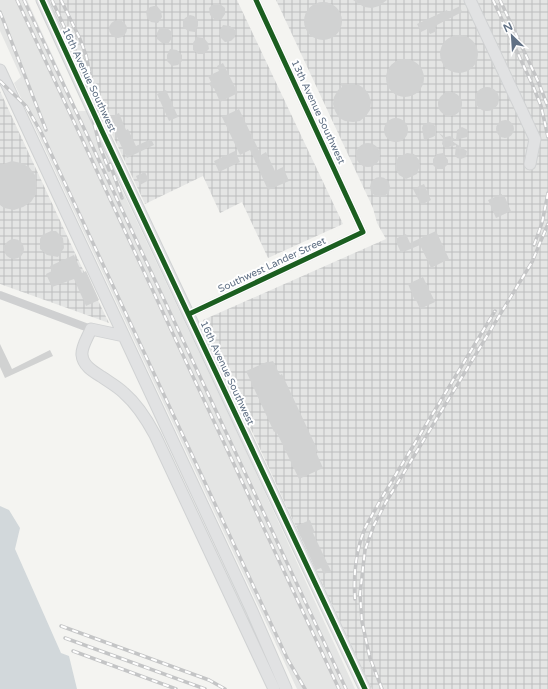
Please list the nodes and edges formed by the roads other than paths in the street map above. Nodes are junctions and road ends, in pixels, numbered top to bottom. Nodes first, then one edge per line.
1 (42, 0) edge
2 (256, 0) edge
3 (470, 0) edge
4 (0, 70) edge
5 (530, 164) dead end
6 (363, 232) joint
7 (0, 295) edge
8 (189, 314) junction
9 (91, 329) junction
10 (124, 336) junction
11 (274, 689) edge
12 (286, 689) edge
13 (365, 689) edge

1 - 8 street, 16th Avenue Southwest
2 - 6 street, 13th Avenue Southwest
3 - 5 street
4 - 10 street
6 - 8 street, Southwest Lander Street
7 - 9 street
8 - 13 street, 16th Avenue Southwest
9 - 10 street
9 - 11 street
10 - 12 street

